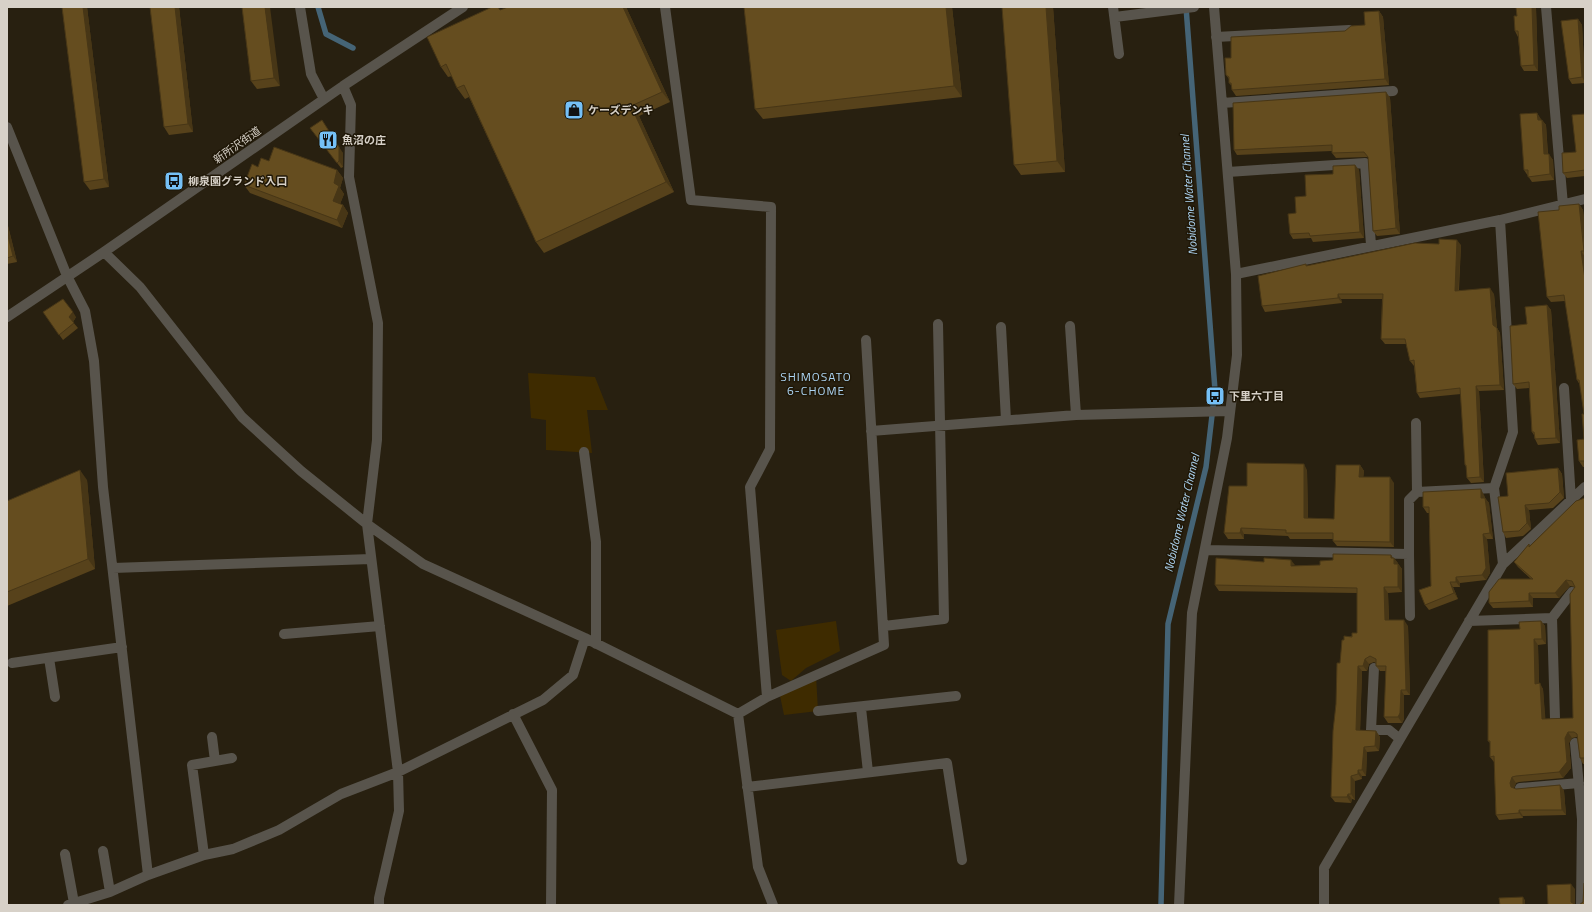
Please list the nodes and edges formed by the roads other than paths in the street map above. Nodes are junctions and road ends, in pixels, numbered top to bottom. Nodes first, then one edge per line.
1 (300, 7) edge
2 (463, 7) edge
3 (664, 7) edge
4 (1194, 7) edge
5 (1214, 7) edge
6 (1546, 7) edge
7 (1114, 12) edge
8 (1349, 30) edge
9 (1216, 37) junction
10 (1118, 54) dead end
11 (343, 86) junction
12 (1393, 91) dead end
13 (324, 99) junction
14 (1222, 103) junction
15 (7, 127) edge
16 (1228, 172) junction
17 (1585, 199) edge
18 (1563, 205) junction
19 (1500, 220) junction
20 (1371, 245) junction
21 (104, 252) junction
22 (1236, 274) junction
23 (67, 276) junction
24 (7, 317) edge
25 (938, 324) dead end
26 (1070, 326) dead end
27 (1001, 327) dead end
28 (866, 340) dead end
29 (1564, 388) dead end
30 (1225, 411) junction
31 (1076, 415) junction
32 (1006, 420) junction
33 (1416, 423) dead end
34 (939, 426) junction
35 (871, 431) junction
36 (584, 452) dead end
37 (1585, 487) edge
38 (1494, 488) junction
39 (1417, 492) junction
40 (1571, 500) junction
41 (367, 524) junction
42 (1205, 550) junction
43 (1409, 554) junction
44 (371, 559) junction
45 (1503, 564) junction
46 (113, 568) junction
47 (1572, 592) edge
48 (1410, 616) dead end
49 (1552, 618) junction
50 (1469, 621) junction
51 (380, 626) junction
52 (884, 626) junction
53 (284, 634) dead end
54 (585, 638) junction
55 (596, 644) junction
56 (122, 647) junction
57 (49, 658) junction
58 (12, 663) dead end
59 (1374, 668) edge
60 (956, 696) dead end
61 (55, 697) dead end
62 (767, 697) junction
63 (861, 708) junction
64 (818, 711) dead end
65 (513, 714) junction
66 (738, 714) junction
67 (1555, 719) edge
68 (212, 737) dead end
69 (1400, 739) junction
70 (1575, 743) edge
71 (232, 758) dead end
72 (215, 761) junction
73 (398, 772) junction
74 (868, 772) junction
75 (1579, 783) junction
76 (747, 787) junction
77 (1520, 788) edge
78 (103, 851) dead end
79 (65, 854) dead end
80 (204, 855) junction
81 (962, 860) dead end
82 (148, 875) junction
83 (110, 892) junction
84 (71, 904) edge
85 (379, 905) edge
86 (551, 905) edge
87 (773, 905) edge
88 (1179, 905) edge
89 (1324, 905) edge
90 (1581, 905) edge

1 - 13 street
2 - 11 street, 新所沢街道
3 - 62 street
4 - 7 street
5 - 9 street
6 - 18 street
7 - 10 street
8 - 9 street
9 - 14 street
11 - 13 street, 新所沢街道
11 - 41 street
12 - 14 street
13 - 21 street, 新所沢街道
14 - 16 street
15 - 23 street
16 - 20 street
16 - 22 street
17 - 18 street
18 - 19 street
19 - 20 street
19 - 38 street
20 - 22 street
21 - 23 street, 新所沢街道
21 - 41 street
22 - 30 street
23 - 24 street, 新所沢街道
23 - 46 street
25 - 34 street
26 - 31 street
27 - 32 street
28 - 35 street
29 - 40 street
30 - 31 street
30 - 42 street
31 - 32 street
32 - 34 street
33 - 39 street
34 - 35 street
34 - 52 street
35 - 52 street
36 - 55 street
37 - 40 street
38 - 39 street
38 - 45 street
39 - 43 street
40 - 45 street
41 - 44 street
41 - 54 street
42 - 43 street
42 - 88 street
43 - 48 street
44 - 46 street
44 - 51 street
45 - 50 street
46 - 56 street
47 - 49 street
49 - 50 street
49 - 67 street
50 - 69 street
51 - 53 street
51 - 73 street
52 - 62 street
54 - 55 street
54 - 65 street
55 - 66 street
56 - 57 street
56 - 82 street
57 - 58 street
57 - 61 street
59 - 69 street
60 - 63 street
62 - 66 street
63 - 64 street
63 - 74 street
65 - 73 street
65 - 86 street
66 - 76 street
68 - 72 street
69 - 89 street
70 - 75 street
71 - 72 street
72 - 80 street
73 - 80 street
73 - 85 street
74 - 76 street
74 - 81 street
75 - 77 street
75 - 90 street
76 - 87 street
78 - 83 street
79 - 84 street
80 - 82 street
82 - 83 street
83 - 84 street

